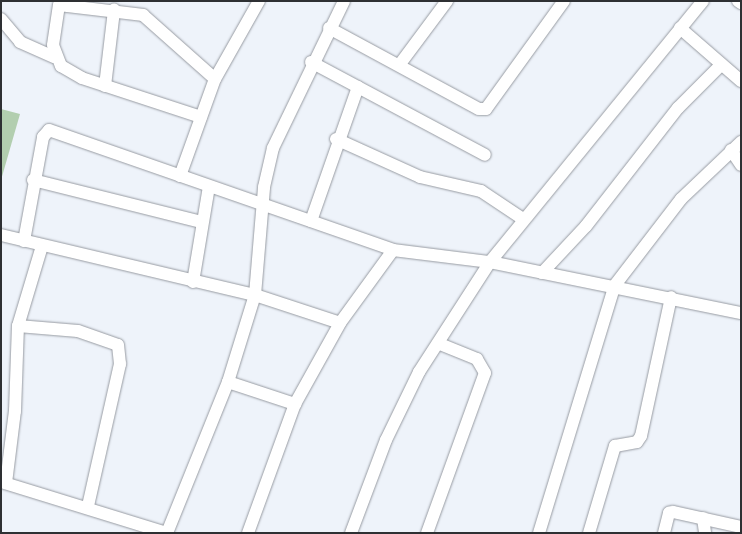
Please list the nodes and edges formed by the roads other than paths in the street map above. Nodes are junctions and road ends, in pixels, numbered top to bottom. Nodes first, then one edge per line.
1 (259, 1) edge
2 (344, 1) edge
3 (447, 1) edge
4 (564, 1) edge
5 (703, 1) edge
6 (114, 10) junction
7 (1, 19) edge
8 (329, 28) junction
9 (680, 28) junction
10 (54, 57) junction
11 (311, 62) junction
12 (400, 64) junction
13 (721, 65) junction
14 (215, 79) junction
15 (741, 81) edge
16 (105, 86) junction
17 (358, 87) junction
18 (201, 117) junction
19 (336, 139) junction
20 (736, 146) edge
21 (485, 155) dead end
22 (741, 165) edge
23 (180, 176) junction
24 (34, 180) junction
25 (209, 186) junction
26 (262, 205) junction
27 (523, 219) junction
28 (311, 221) junction
29 (201, 222) junction
30 (1, 235) edge
31 (24, 241) junction
32 (42, 246) junction
33 (393, 250) junction
34 (490, 262) junction
35 (542, 273) junction
36 (193, 282) junction
37 (615, 285) junction
38 (255, 295) junction
39 (671, 297) junction
40 (741, 313) edge
41 (340, 323) junction
42 (18, 326) junction
43 (440, 344) junction
44 (228, 382) junction
45 (295, 404) junction
46 (4, 482) edge
47 (88, 506) junction
48 (703, 518) junction
49 (741, 527) edge
50 (167, 533) edge
51 (248, 533) edge
52 (351, 533) edge
53 (427, 533) edge
54 (539, 533) edge
55 (589, 533) edge
56 (664, 533) edge
57 (705, 533) edge

1 - 14 street
2 - 8 street
3 - 12 street
4 - 12 street
5 - 9 street
6 - 10 street
6 - 14 street
6 - 16 street
7 - 10 street
8 - 11 street
8 - 12 street
9 - 13 street
9 - 27 street
10 - 16 street
11 - 17 street
11 - 26 street
13 - 15 street
13 - 35 street
14 - 18 street
16 - 18 street
17 - 19 street
17 - 21 street
18 - 23 street
19 - 27 street
19 - 28 street
20 - 22 street
20 - 37 street
23 - 24 street
23 - 25 street
24 - 29 street
24 - 31 street
25 - 26 street
25 - 29 street
26 - 28 street
26 - 38 street
27 - 34 street
28 - 33 street
29 - 36 street
30 - 31 street
31 - 32 street
32 - 36 street
32 - 42 street
33 - 34 street
33 - 41 street
34 - 35 street
34 - 43 street
35 - 37 street
36 - 38 street
37 - 39 street
37 - 54 street
38 - 41 street
38 - 44 street
39 - 40 street
39 - 55 street
41 - 45 street
42 - 46 street
42 - 47 street
43 - 52 street
43 - 53 street
44 - 45 street
44 - 50 street
45 - 51 street
46 - 47 street
47 - 50 street
48 - 49 street
48 - 56 street
48 - 57 street

